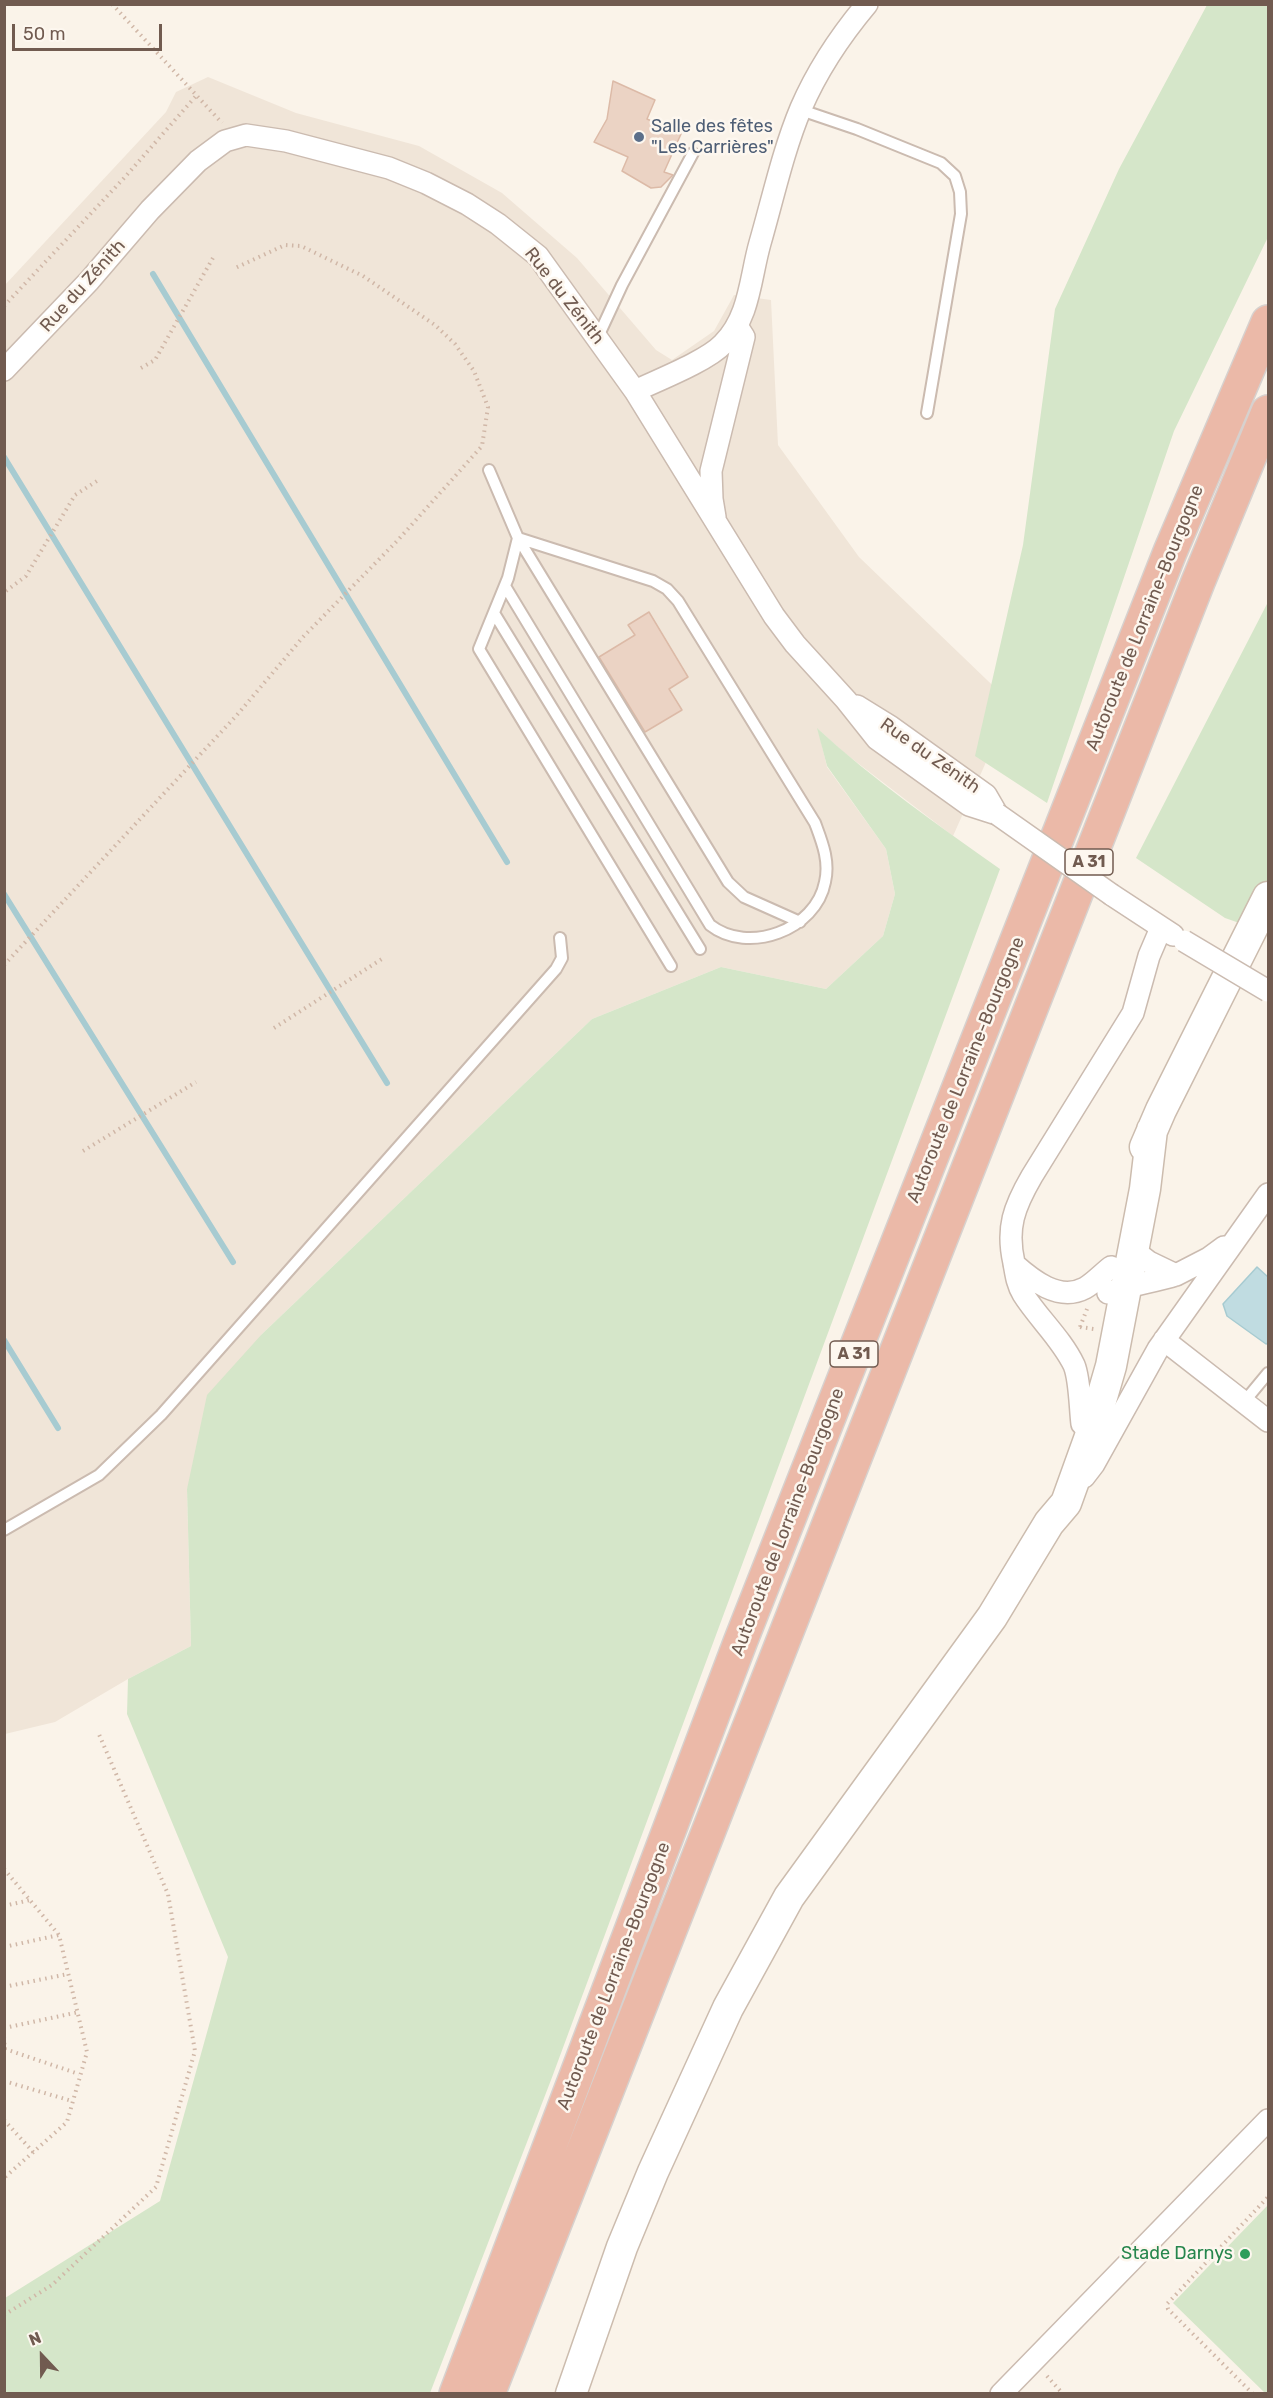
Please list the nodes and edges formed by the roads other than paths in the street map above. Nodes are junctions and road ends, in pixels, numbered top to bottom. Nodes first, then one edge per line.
1 (867, 4) edge
2 (801, 110) junction
3 (693, 153) dead end
4 (1269, 322) edge
5 (737, 326) junction
6 (597, 339) junction
7 (4, 370) edge
8 (635, 392) junction
9 (1269, 412) edge
10 (927, 413) dead end
11 (489, 470) dead end
12 (717, 525) junction
13 (518, 538) junction
14 (505, 586) junction
15 (494, 613) junction
16 (1269, 897) edge
17 (800, 922) junction
18 (1161, 928) junction
19 (560, 938) dead end
20 (700, 949) dead end
21 (671, 966) dead end
22 (1269, 991) edge
23 (1269, 1194) edge
24 (1241, 1233) junction
25 (1014, 1264) junction
26 (1176, 1275) junction
27 (1112, 1277) junction
28 (1164, 1340) junction
29 (1269, 1373) edge
30 (1244, 1402) junction
31 (1269, 1421) edge
32 (1082, 1424) junction
33 (1057, 1513) junction
34 (4, 1530) edge
35 (1269, 2120) edge
36 (1007, 2392) edge
37 (456, 2394) edge
38 (488, 2394) edge
39 (571, 2394) edge

1 - 2 street
2 - 5 street
2 - 10 lane
3 - 6 lane
4 - 37 highway, Autoroute de Lorraine-Bourgogne / A 31
5 - 8 street
5 - 12 street
6 - 7 street, Rue du Zénith
6 - 8 street, Rue du Zénith
8 - 12 street, Rue du Zénith
9 - 38 highway, Autoroute de Lorraine-Bourgogne / A 31
11 - 13 lane
12 - 18 street, Rue du Zénith, bridge
13 - 14 lane
13 - 17 lane
13 - 17 lane
14 - 15 lane
14 - 17 lane
15 - 20 lane
15 - 21 lane
16 - 27 street
18 - 22 street, Rue du Zénith, bridge
18 - 25 street
19 - 34 lane
23 - 24 street
24 - 26 street
24 - 28 street
25 - 27 street
25 - 32 street
26 - 27 street
26 - 27 street
27 - 32 street
27 - 33 street
28 - 30 street
28 - 33 street
29 - 30 lane
30 - 31 street
32 - 33 street
33 - 39 street
35 - 36 street

